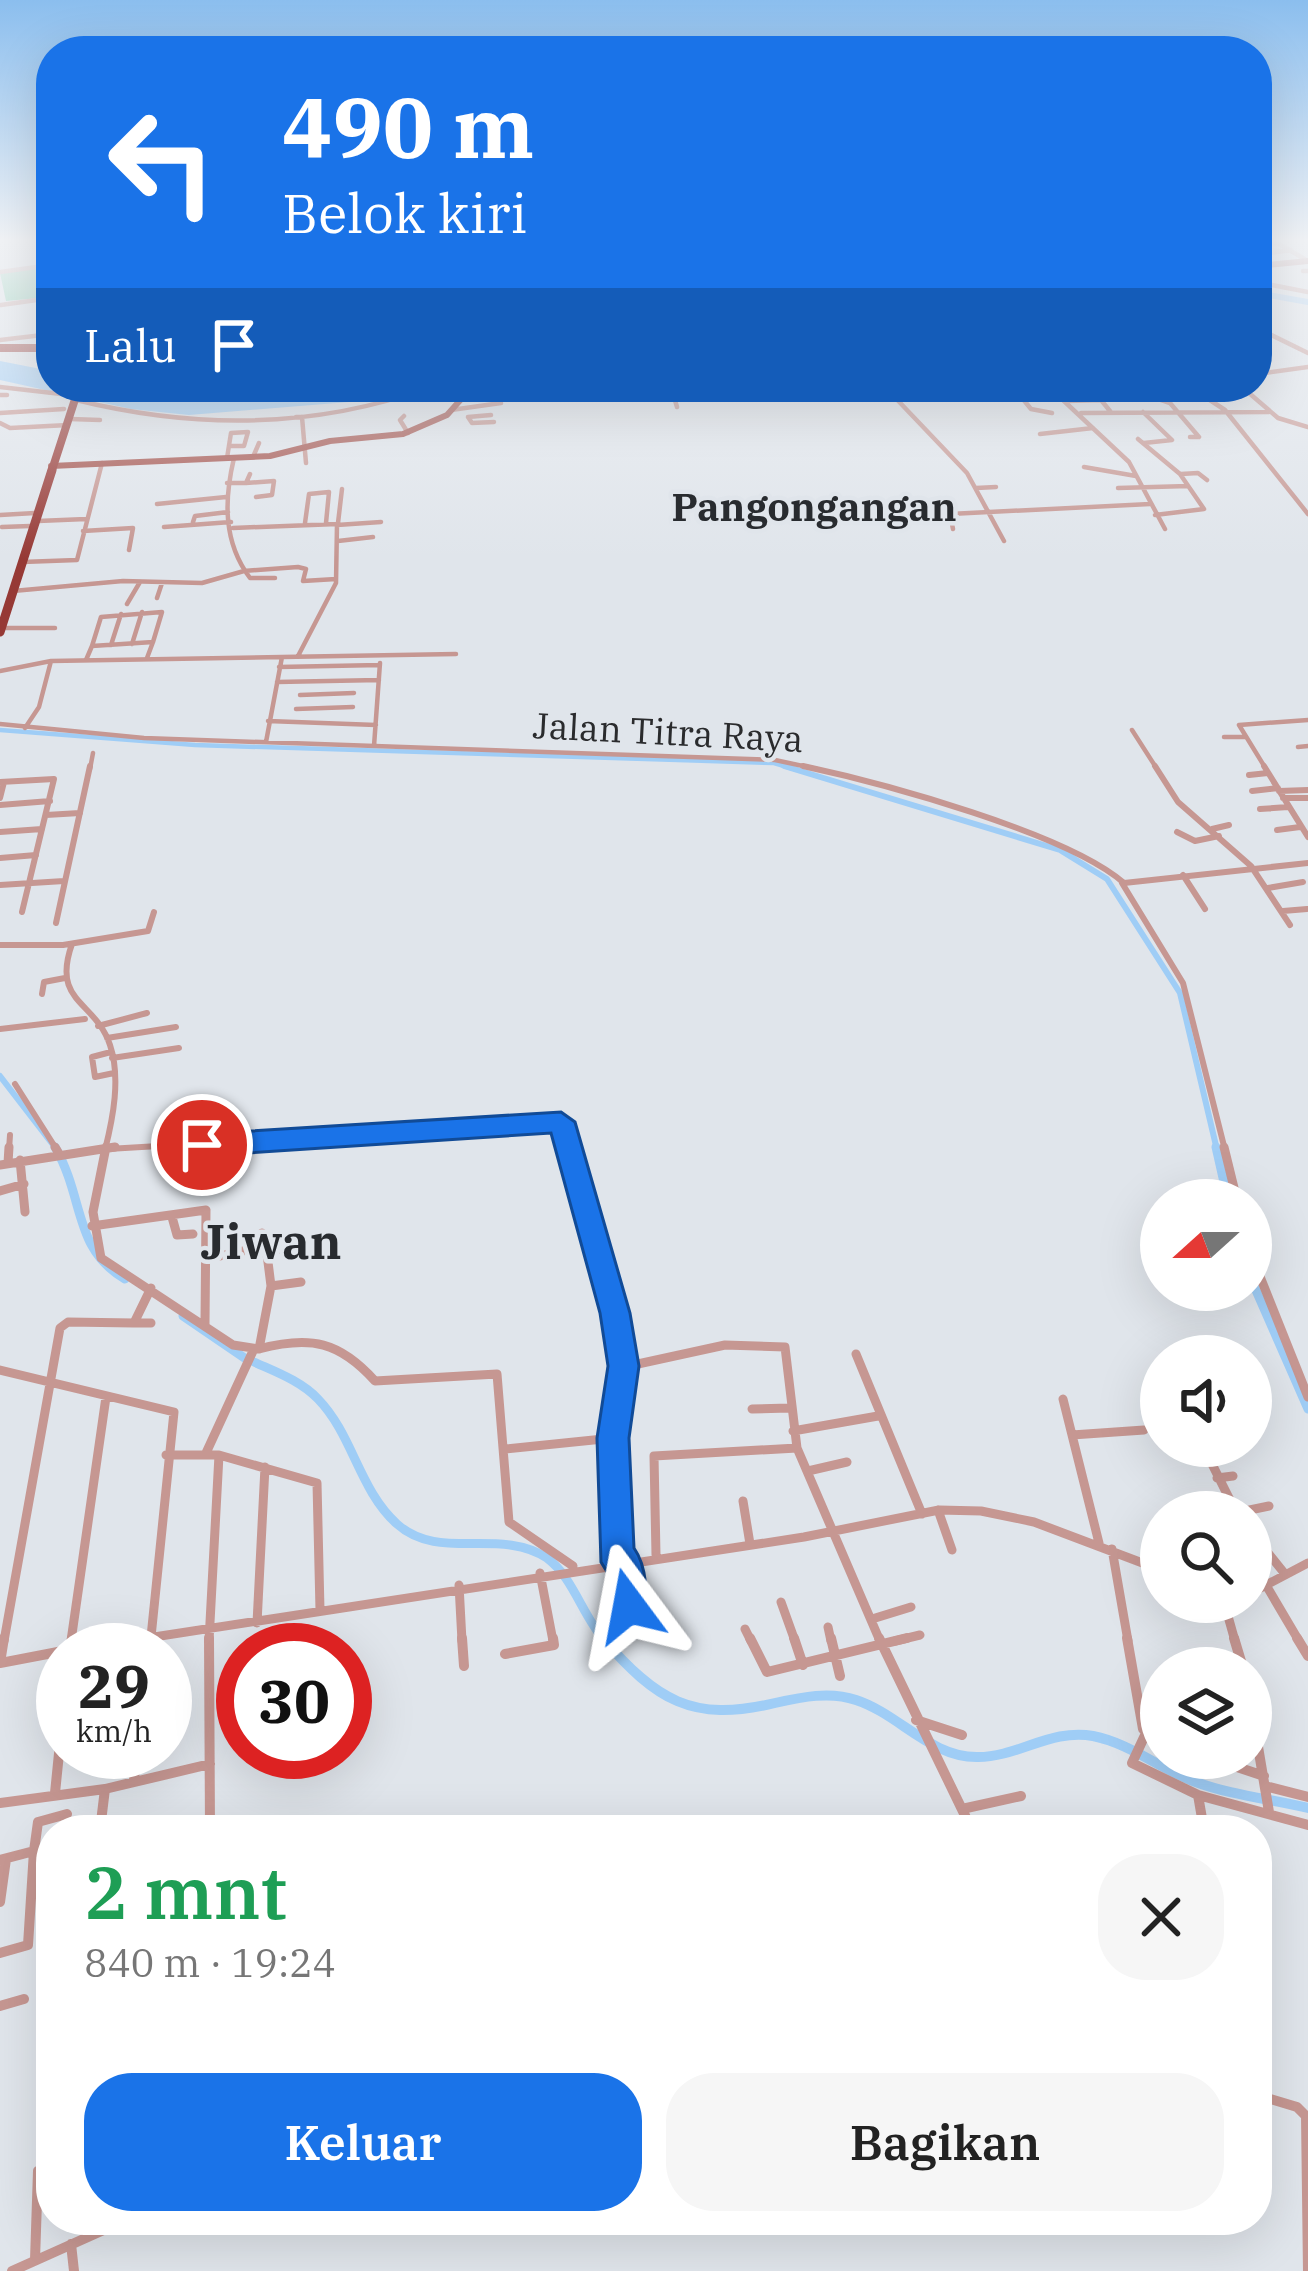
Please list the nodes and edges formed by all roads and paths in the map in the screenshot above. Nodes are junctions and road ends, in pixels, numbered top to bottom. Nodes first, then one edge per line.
1 (1308, 367) edge
2 (1272, 369) edge
3 (36, 392) edge
4 (2, 393) edge
5 (32, 398) dead end
6 (47, 402) edge
7 (73, 402) edge
8 (90, 402) edge
9 (384, 402) edge
10 (458, 402) edge
11 (676, 402) edge
12 (899, 402) edge
13 (1025, 402) edge
14 (1068, 402) edge
15 (1103, 402) edge
16 (1170, 402) edge
17 (1188, 402) edge
18 (1213, 402) edge
19 (1258, 402) edge
20 (501, 403) dead end
21 (677, 407) dead end
22 (1178, 409) junction
23 (1192, 409) junction
24 (44, 410) junction
25 (1142, 410) junction
26 (1225, 410) junction
27 (22, 411) junction
28 (449, 412) junction
29 (1080, 412) junction
30 (1111, 412) junction
31 (1269, 412) junction
32 (1052, 413) dead end
33 (1062, 413) dead end
34 (404, 416) dead end
35 (468, 416) junction
36 (1, 417) edge
37 (101, 417) dead end
38 (248, 418) junction
39 (68, 419) junction
40 (1308, 427) edge
41 (1095, 428) junction
42 (408, 433) junction
43 (1040, 434) dead end
44 (1190, 437) dead end
45 (363, 438) junction
46 (1138, 441) junction
47 (259, 443) dead end
48 (1110, 443) junction
49 (231, 446) dead end
50 (305, 448) junction
51 (364, 448) dead end
52 (178, 450) dead end
53 (1150, 452) junction
54 (1122, 454) junction
55 (253, 457) junction
56 (231, 458) junction
57 (175, 460) junction
58 (102, 463) junction
59 (306, 464) dead end
60 (57, 467) junction
61 (1084, 467) dead end
62 (250, 474) dead end
63 (1180, 474) junction
64 (1138, 476) junction
65 (1207, 480) dead end
66 (227, 483) junction
67 (246, 483) junction
68 (1190, 485) junction
69 (996, 487) dead end
70 (1143, 487) junction
71 (976, 488) junction
72 (1118, 488) dead end
73 (342, 489) dead end
74 (256, 496) dead end
75 (226, 497) junction
76 (157, 504) dead end
77 (1150, 504) junction
78 (228, 512) junction
79 (988, 513) junction
80 (1308, 514) edge
81 (0, 515) edge
82 (1154, 515) junction
83 (255, 517) dead end
84 (86, 519) junction
85 (34, 520) junction
86 (193, 522) dead end
87 (381, 522) dead end
88 (304, 523) junction
89 (326, 523) junction
90 (284, 524) junction
91 (337, 524) junction
92 (232, 525) junction
93 (2, 527) edge
94 (164, 527) dead end
95 (252, 529) junction
96 (953, 529) dead end
97 (1165, 529) dead end
98 (83, 531) junction
99 (282, 535) dead end
100 (303, 536) dead end
101 (373, 537) dead end
102 (338, 541) junction
103 (1004, 541) dead end
104 (129, 550) dead end
105 (22, 562) junction
106 (244, 571) junction
107 (275, 578) dead end
108 (336, 579) junction
109 (140, 582) junction
110 (162, 583) junction
111 (13, 591) junction
112 (157, 598) dead end
113 (127, 604) dead end
114 (142, 612) junction
115 (121, 614) junction
116 (0, 616) edge
117 (55, 628) dead end
118 (1, 630) edge
119 (153, 643) junction
120 (132, 644) junction
121 (111, 645) junction
122 (92, 646) junction
123 (456, 654) dead end
124 (380, 655) junction
125 (298, 656) junction
126 (148, 657) junction
127 (282, 657) junction
128 (87, 658) junction
129 (51, 661) junction
130 (380, 665) junction
131 (279, 667) junction
132 (0, 671) edge
133 (355, 680) junction
134 (379, 680) junction
135 (302, 681) junction
136 (277, 682) junction
137 (354, 693) junction
138 (299, 695) junction
139 (353, 707) junction
140 (296, 709) junction
141 (1308, 720) edge
142 (268, 721) junction
143 (293, 722) junction
144 (0, 724) edge
145 (351, 724) junction
146 (376, 725) junction
147 (25, 728) junction
148 (1132, 730) dead end
149 (1224, 737) dead end
150 (1246, 737) junction
151 (266, 742) junction
152 (374, 746) junction
153 (1308, 746) edge
154 (1298, 747) dead end
155 (93, 753) dead end
156 (1268, 773) junction
157 (1249, 775) dead end
158 (2, 782) edge
159 (1252, 791) dead end
160 (1308, 794) edge
161 (1282, 796) junction
162 (0, 801) edge
163 (50, 801) junction
164 (1260, 808) dead end
165 (80, 813) junction
166 (46, 815) junction
167 (1229, 825) dead end
168 (1300, 826) junction
169 (42, 829) junction
170 (1210, 830) junction
171 (1276, 830) dead end
172 (0, 832) edge
173 (1177, 832) dead end
174 (1219, 836) junction
175 (1308, 837) edge
176 (36, 856) junction
177 (0, 858) edge
178 (1308, 863) edge
179 (1251, 866) junction
180 (1183, 875) junction
181 (65, 881) junction
182 (1121, 882) junction
183 (1303, 882) dead end
184 (27, 883) junction
185 (0, 885) edge
186 (1268, 888) junction
187 (1205, 909) dead end
188 (1307, 909) edge
189 (1283, 911) junction
190 (22, 912) dead end
191 (154, 912) dead end
192 (56, 922) dead end
193 (1290, 925) dead end
194 (72, 944) junction
195 (0, 945) edge
196 (65, 978) junction
197 (42, 994) dead end
198 (147, 1013) dead end
199 (86, 1018) junction
200 (97, 1026) junction
201 (176, 1027) dead end
202 (0, 1029) edge
203 (107, 1037) junction
204 (179, 1048) dead end
205 (112, 1055) junction
206 (114, 1073) junction
207 (15, 1084) dead end
208 (10, 1135) dead end
209 (106, 1148) junction
210 (52, 1153) junction
211 (20, 1160) junction
212 (4, 1164) edge
213 (1232, 1179) edge
214 (24, 1184) junction
215 (0, 1191) edge
216 (26, 1212) dead end
217 (172, 1217) junction
218 (92, 1226) junction
219 (262, 1233) dead end
220 (193, 1234) dead end
221 (308, 1246) dead end
222 (266, 1249) junction
223 (210, 1258) junction
224 (301, 1282) dead end
225 (271, 1286) junction
226 (149, 1292) junction
227 (1272, 1307) edge
228 (134, 1323) junction
229 (151, 1323) dead end
230 (205, 1325) junction
231 (256, 1350) junction
232 (856, 1354) dead end
233 (624, 1366) junction
234 (0, 1370) edge
235 (47, 1385) junction
236 (106, 1397) junction
237 (1308, 1397) edge
238 (1063, 1399) dead end
239 (789, 1408) junction
240 (752, 1409) dead end
241 (878, 1416) junction
242 (793, 1430) junction
243 (1140, 1430) edge
244 (1072, 1435) junction
245 (613, 1438) junction
246 (797, 1448) junction
247 (506, 1449) junction
248 (206, 1453) junction
249 (166, 1455) junction
250 (219, 1455) junction
251 (847, 1462) dead end
252 (1212, 1467) edge
253 (265, 1468) junction
254 (808, 1471) junction
255 (1233, 1476) dead end
256 (1216, 1478) junction
257 (1224, 1491) edge
258 (742, 1501) dead end
259 (938, 1510) junction
260 (922, 1514) junction
261 (835, 1533) junction
262 (751, 1544) junction
263 (1106, 1546) junction
264 (952, 1550) dead end
265 (656, 1555) junction
266 (1272, 1558) edge
267 (621, 1561) junction
268 (1140, 1561) edge
269 (1308, 1563) edge
270 (568, 1568) junction
271 (543, 1572) junction
272 (1285, 1574) junction
273 (1272, 1582) edge
274 (459, 1585) junction
275 (1272, 1595) edge
276 (781, 1602) dead end
277 (629, 1606) dead end
278 (911, 1607) dead end
279 (320, 1610) junction
280 (872, 1619) junction
281 (74, 1623) edge
282 (149, 1623) edge
283 (257, 1623) joint
284 (828, 1627) dead end
285 (216, 1628) edge
286 (209, 1629) junction
287 (746, 1630) dead end
288 (192, 1632) edge
289 (920, 1635) dead end
290 (882, 1641) junction
291 (505, 1654) dead end
292 (1308, 1655) edge
293 (36, 1656) edge
294 (836, 1656) junction
295 (802, 1665) junction
296 (464, 1666) dead end
297 (840, 1676) dead end
298 (1140, 1705) edge
299 (915, 1719) junction
300 (962, 1735) dead end
301 (1140, 1742) edge
302 (210, 1764) junction
303 (1140, 1768) edge
304 (56, 1779) edge
305 (1164, 1779) edge
306 (1243, 1779) edge
307 (1263, 1779) edge
308 (134, 1780) joint
309 (105, 1789) junction
310 (55, 1793) junction
311 (1266, 1794) junction
312 (1198, 1795) junction
313 (1021, 1796) dead end
314 (1308, 1797) edge
315 (0, 1803) edge
316 (962, 1809) junction
317 (67, 1814) dead end
318 (63, 1815) edge
319 (102, 1815) edge
320 (210, 1815) edge
321 (965, 1815) edge
322 (1201, 1815) edge
323 (1308, 1825) edge
324 (36, 1836) edge
325 (34, 1851) junction
326 (3, 1859) edge
327 (0, 1902) edge
328 (0, 1953) edge
329 (24, 1999) dead end
330 (0, 2006) edge
331 (1272, 2101) edge
332 (1307, 2178) edge
333 (36, 2230) edge
334 (92, 2235) edge
335 (71, 2244) junction
336 (35, 2260) junction
337 (12, 2271) edge
338 (74, 2271) edge
339 (1307, 2271) edge

1 - 2 street
3 - 4 street
4 - 36 street
5 - 27 street
6 - 24 street
7 - 39 highway
8 - 38 street
9 - 38 street
10 - 28 main road
11 - 21 street
12 - 71 street
13 - 32 street
14 - 29 street
15 - 30 street
16 - 22 street
17 - 23 street
18 - 26 street
19 - 31 street
20 - 28 street
22 - 23 street
22 - 25 street
22 - 44 street
23 - 26 street
24 - 27 street
24 - 39 street
25 - 30 street
25 - 46 street
26 - 31 street
26 - 80 street
27 - 36 street
28 - 35 street
28 - 42 main road
29 - 30 street
29 - 33 street
29 - 41 street
31 - 40 street
34 - 42 street
35 - 35 street
36 - 39 street
37 - 39 street
38 - 50 street
39 - 60 highway
41 - 43 street
41 - 48 street
42 - 45 main road
45 - 50 main road
45 - 51 street
46 - 48 street
46 - 53 street
47 - 55 street
48 - 54 street
49 - 56 street
50 - 55 main road
50 - 59 street
52 - 57 street
53 - 54 street
53 - 63 street
54 - 64 street
55 - 56 main road
56 - 57 main road
56 - 66 street
57 - 58 main road
58 - 60 main road
58 - 84 street
60 - 85 highway
61 - 64 street
62 - 67 street
63 - 65 street
63 - 68 street
64 - 70 street
66 - 67 street
66 - 75 street
67 - 74 street
68 - 70 street
68 - 82 street
69 - 71 street
70 - 72 street
70 - 77 street
71 - 79 street
73 - 91 street
75 - 76 street
75 - 78 street
77 - 79 street
77 - 82 street
78 - 86 street
78 - 92 street
79 - 96 street
79 - 103 street
81 - 85 street
82 - 97 street
83 - 95 street
84 - 85 street
84 - 98 street
85 - 93 street
85 - 105 highway
85 - 116 highway
87 - 91 street
88 - 89 street
88 - 89 street
88 - 90 street
88 - 100 street
89 - 91 street
90 - 95 street
90 - 99 street
91 - 102 street
92 - 94 street
92 - 95 street
92 - 106 street
98 - 104 street
98 - 105 street
101 - 102 street
102 - 108 street
105 - 111 highway
106 - 107 street
106 - 108 street
106 - 110 street
108 - 125 street
109 - 110 street
109 - 111 street
109 - 113 street
110 - 112 street
111 - 118 highway
114 - 115 street
114 - 119 street
114 - 120 street
115 - 121 street
115 - 122 street
117 - 118 street
119 - 120 street
119 - 126 street
120 - 121 street
121 - 122 street
122 - 128 street
123 - 124 street
124 - 125 street
124 - 130 street
125 - 127 street
126 - 127 street
126 - 128 street
127 - 131 street
128 - 129 street
129 - 132 street
129 - 147 street
130 - 131 street
130 - 134 street
131 - 136 street
133 - 134 street
133 - 135 street
133 - 137 street
134 - 146 street
135 - 136 street
135 - 138 street
136 - 142 street
137 - 138 street
137 - 139 street
138 - 140 street
139 - 140 street
139 - 145 street
140 - 143 street
141 - 150 street
142 - 143 street
142 - 151 street
143 - 145 street
144 - 147 street, Jalan Titra Raya
145 - 146 street
146 - 152 street
147 - 151 street, Jalan Titra Raya
148 - 170 street
149 - 150 street
150 - 156 street
151 - 152 street, Jalan Titra Raya
152 - 182 street, Jalan Titra Raya
153 - 154 street
155 - 165 street
156 - 157 street
156 - 161 street
158 - 162 street
158 - 163 street
159 - 161 street
160 - 161 street
161 - 164 street
161 - 168 street
162 - 163 street
163 - 166 street
165 - 166 street
165 - 181 street
166 - 169 street
167 - 170 street
168 - 171 street
168 - 175 street
169 - 172 street
169 - 176 street
170 - 174 street
173 - 174 street
174 - 179 street
176 - 177 street
176 - 184 street
178 - 179 street
179 - 180 street
179 - 186 street
180 - 182 street
180 - 187 street
181 - 184 street
181 - 192 street
182 - 213 street
183 - 186 street
184 - 185 street
184 - 190 street
186 - 189 street
188 - 189 street
189 - 193 street
191 - 194 street
194 - 195 street
194 - 196 street
196 - 197 street
196 - 199 street
198 - 200 street
199 - 200 street
199 - 202 street
200 - 203 street
201 - 203 street
203 - 205 street
204 - 205 street
205 - 206 street
205 - 206 street
206 - 209 street
207 - 210 street
208 - 212 street
209 - 210 street
209 - 218 street
209 - 233 street
210 - 211 street
211 - 212 street
211 - 214 street
214 - 215 street
214 - 216 street
217 - 218 street
217 - 220 street
217 - 223 street
218 - 226 street
219 - 222 street
221 - 222 street
222 - 223 street
222 - 225 street
223 - 230 street
224 - 225 street
225 - 231 street
226 - 228 street
226 - 230 street
227 - 237 street
228 - 229 street
228 - 235 street
230 - 231 street
231 - 247 street
231 - 248 street
232 - 241 street
233 - 239 street
233 - 245 street
234 - 235 street
235 - 236 street
235 - 293 street
236 - 249 street
236 - 281 street
238 - 244 street
239 - 240 street
239 - 242 street
241 - 242 street
241 - 260 street
242 - 246 street
243 - 244 street
244 - 263 street
245 - 247 street
245 - 267 street
246 - 254 street
246 - 265 street
247 - 270 street
248 - 249 street
248 - 250 street
249 - 282 street
250 - 253 street
250 - 286 street
251 - 254 street
252 - 256 street
253 - 279 street
253 - 283 street
254 - 261 street
255 - 256 street
256 - 257 street
258 - 262 street
259 - 260 street
259 - 263 street
259 - 264 street
260 - 261 street
261 - 262 street
261 - 280 street
262 - 265 street
263 - 268 street
263 - 298 street
265 - 267 street
266 - 272 street
267 - 270 street
267 - 277 street
269 - 272 street
270 - 271 street
271 - 274 street
271 - 291 street
272 - 273 street
274 - 279 street
274 - 296 street
275 - 292 street
276 - 295 street
278 - 280 street
279 - 283 street
280 - 290 street
284 - 294 street
285 - 286 street
286 - 288 street
286 - 302 street
287 - 295 street
289 - 290 street
290 - 294 street
290 - 299 street
294 - 295 street
294 - 297 street
299 - 300 street
299 - 316 street
301 - 303 street
302 - 308 street
302 - 320 street
304 - 310 street
305 - 312 street
306 - 311 street
307 - 311 street
308 - 309 street
309 - 310 street
309 - 319 street
310 - 315 street
311 - 312 street
311 - 314 street
311 - 323 street
312 - 322 street
313 - 316 street
316 - 321 street
317 - 318 street
324 - 325 street
325 - 326 street
325 - 328 street
326 - 327 street
329 - 330 street
331 - 332 street
332 - 339 street
333 - 336 street
334 - 335 street
335 - 336 street
335 - 338 street
336 - 337 street

